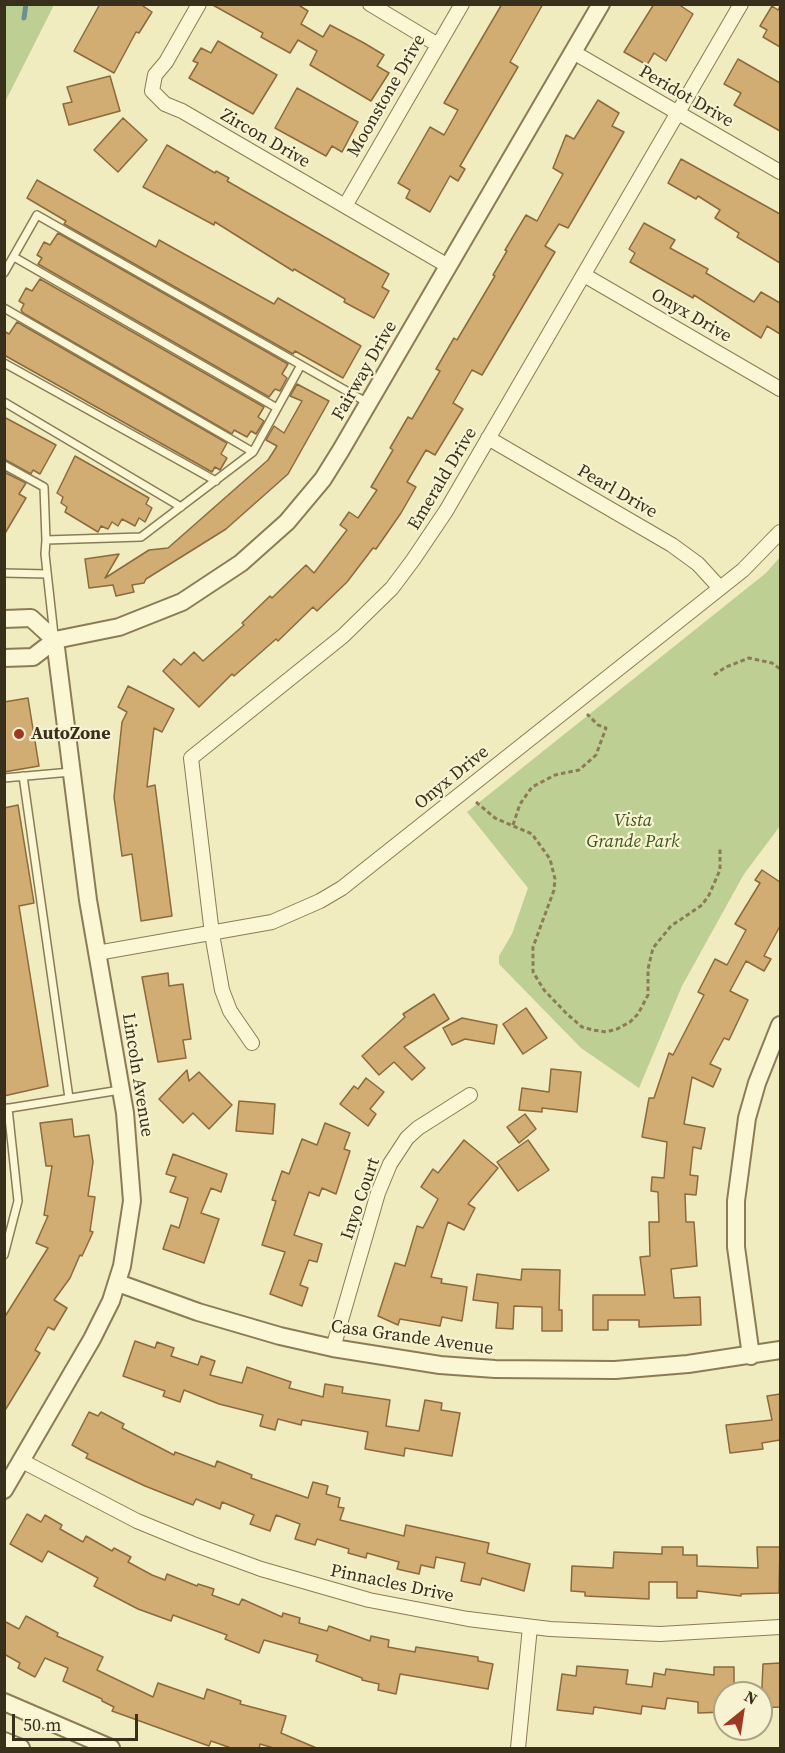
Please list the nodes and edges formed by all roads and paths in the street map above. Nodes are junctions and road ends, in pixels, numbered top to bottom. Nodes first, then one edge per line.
1 (199, 4) edge
2 (370, 4) edge
3 (462, 4) edge
4 (601, 4) edge
5 (741, 4) edge
6 (438, 45) junction
7 (573, 52) junction
8 (678, 113) junction
9 (780, 172) edge
10 (345, 206) junction
11 (14, 256) junction
12 (448, 266) junction
13 (4, 273) edge
14 (584, 275) junction
15 (4, 308) edge
16 (4, 363) edge
17 (301, 365) junction
18 (780, 389) edge
19 (4, 402) edge
20 (369, 403) junction
21 (278, 408) junction
22 (488, 438) junction
23 (253, 452) junction
24 (4, 465) edge
25 (216, 481) junction
26 (181, 507) junction
27 (780, 532) edge
28 (46, 540) junction
29 (4, 573) edge
30 (47, 574) junction
31 (720, 588) junction
32 (4, 620) edge
33 (55, 640) junction
34 (4, 658) edge
35 (780, 669) edge
36 (714, 675) dead end
37 (587, 714) dead end
38 (71, 772) junction
39 (23, 776) junction
40 (4, 778) edge
41 (476, 802) dead end
42 (513, 825) junction
43 (720, 848) dead end
44 (212, 934) junction
45 (97, 953) junction
46 (780, 1025) edge
47 (252, 1043) dead end
48 (120, 1090) junction
49 (470, 1095) dead end
50 (69, 1098) junction
51 (6, 1109) edge
52 (4, 1255) edge
53 (118, 1283) junction
54 (333, 1348) junction
55 (780, 1350) edge
56 (751, 1356) junction
57 (22, 1461) junction
58 (4, 1490) edge
59 (530, 1627) junction
60 (780, 1627) edge
61 (4, 1702) edge
62 (4, 1741) edge
63 (21, 1749) edge
64 (111, 1749) edge
65 (518, 1749) edge

1 - 10 street, Zircon Drive
2 - 6 street
3 - 6 street, Moonstone Drive
4 - 7 street, Fairway Drive
5 - 8 street, Emerald Drive
6 - 10 street, Moonstone Drive
7 - 8 street, Peridot Drive
7 - 12 street, Fairway Drive
8 - 9 street, Peridot Drive
8 - 14 street, Emerald Drive
10 - 12 street, Zircon Drive
11 - 13 lane
11 - 17 lane
11 - 21 lane
12 - 20 street, Fairway Drive
14 - 18 street, Onyx Drive
14 - 22 street, Emerald Drive
15 - 23 lane
16 - 25 lane
17 - 20 lane
17 - 21 lane
19 - 26 lane
20 - 33 street, Fairway Drive
21 - 23 lane
22 - 31 street, Pearl Drive
22 - 44 street, Emerald Drive
23 - 25 lane
24 - 28 lane
25 - 26 lane
26 - 28 lane
27 - 31 street, Onyx Drive
28 - 30 lane
29 - 30 lane
30 - 33 lane
31 - 44 street, Onyx Drive
32 - 33 street
33 - 34 street, Fairway Drive
33 - 38 street, Lincoln Avenue
35 - 36 path
37 - 42 path
38 - 39 lane
38 - 45 street, Lincoln Avenue
39 - 40 lane
39 - 50 lane
41 - 42 path
42 - 43 path
44 - 45 street, Onyx Drive
44 - 47 street
45 - 48 street, Lincoln Avenue
46 - 56 street
48 - 50 lane
48 - 53 street, Lincoln Avenue
49 - 54 street, Inyo Court
50 - 51 lane
51 - 52 lane
53 - 54 street, Casa Grande Avenue
53 - 57 street, Lincoln Avenue
54 - 56 street, Casa Grande Avenue
55 - 56 street, Casa Grande Avenue
57 - 58 street, Lincoln Avenue
57 - 59 street, Pinnacles Drive
59 - 60 street, Pinnacles Drive
59 - 65 street
61 - 64 street
62 - 63 street

